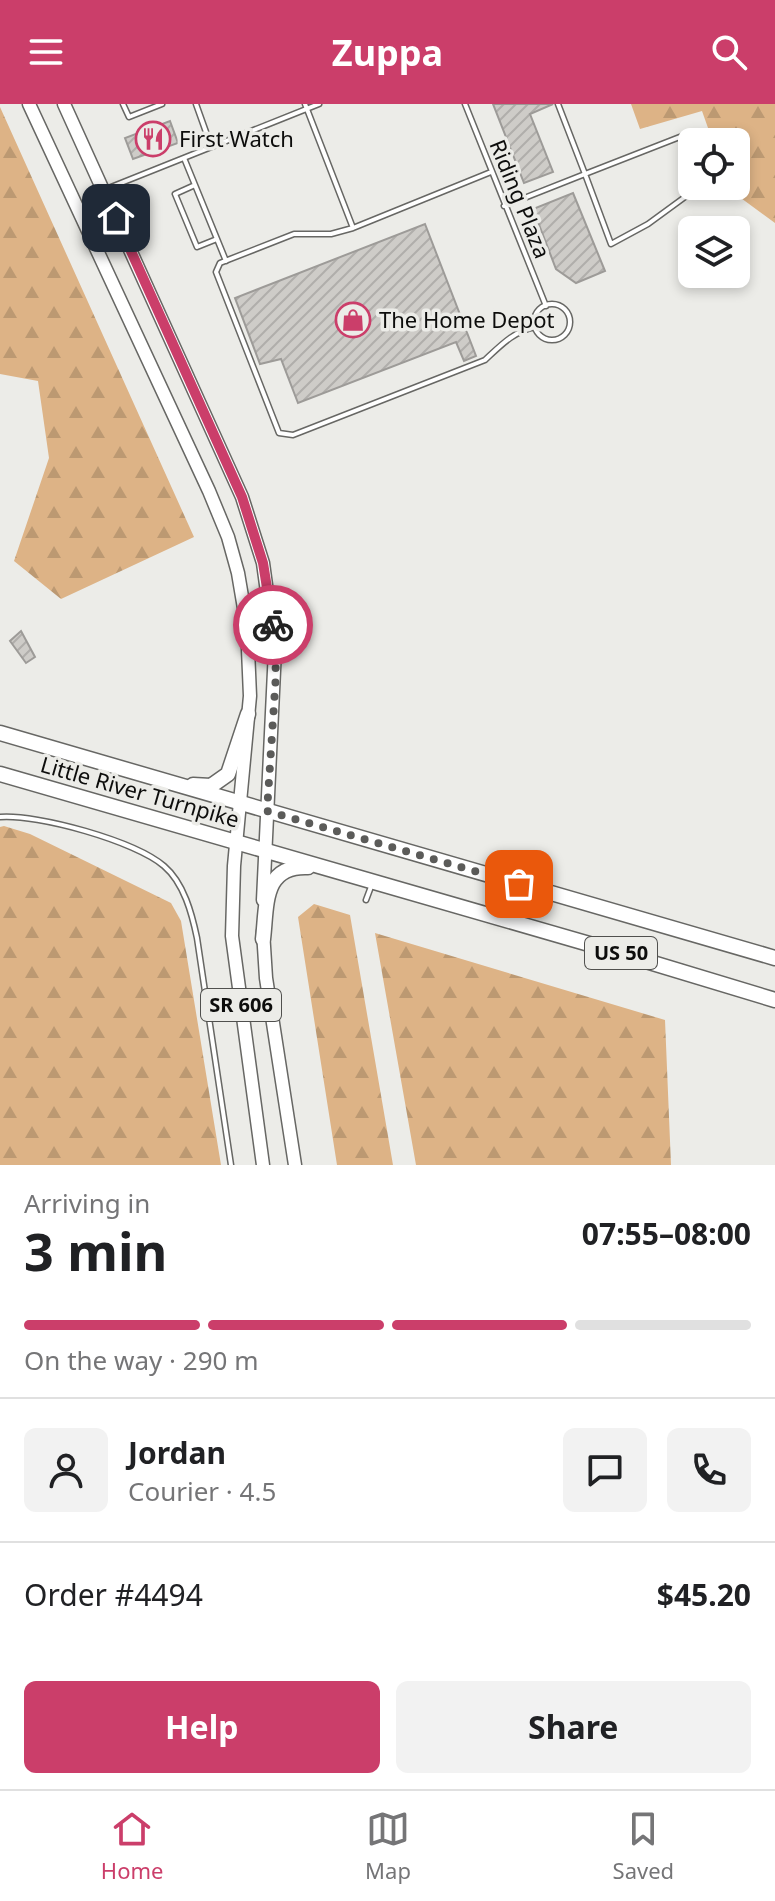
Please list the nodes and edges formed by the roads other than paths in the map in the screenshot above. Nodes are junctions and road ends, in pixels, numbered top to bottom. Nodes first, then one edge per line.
1 (29, 104) edge
2 (64, 104) edge
3 (123, 104) edge
4 (162, 104) edge
5 (196, 104) edge
6 (319, 104) edge
7 (465, 104) edge
8 (558, 104) edge
9 (306, 107) edge
10 (678, 138) edge
11 (211, 146) junction
12 (184, 158) junction
13 (491, 172) junction
14 (585, 174) junction
15 (195, 185) junction
16 (103, 191) junction
17 (681, 200) edge
18 (504, 206) junction
19 (353, 228) junction
20 (217, 239) junction
21 (226, 261) junction
22 (546, 306) junction
23 (535, 327) junction
24 (248, 714) junction
25 (0, 733) edge
26 (0, 774) edge
27 (157, 779) junction
28 (240, 804) junction
29 (267, 811) junction
30 (0, 817) edge
31 (236, 843) junction
32 (265, 851) junction
33 (332, 870) junction
34 (373, 882) junction
35 (366, 900) dead end
36 (263, 939) junction
37 (775, 958) edge
38 (775, 1000) edge
39 (231, 1165) edge
40 (263, 1165) edge
41 (295, 1165) edge

1 - 24 main road, SR 606
2 - 16 main road, SR 606
3 - 4 lane
5 - 11 lane
6 - 9 lane
7 - 13 lane, Riding Plaza
8 - 14 lane
9 - 11 lane
9 - 19 lane
10 - 14 lane
11 - 12 lane
12 - 15 lane
12 - 16 lane
13 - 18 lane, Riding Plaza
13 - 19 lane
14 - 17 lane
14 - 18 lane
15 - 20 lane
15 - 20 lane
16 - 29 main road, SR 606
18 - 22 lane, Riding Plaza
19 - 21 lane
20 - 21 lane
21 - 23 lane
22 - 23 lane
22 - 23 lane
24 - 27 highway
24 - 28 main road, SR 606
25 - 27 highway, Little River Turnpike / US 50
26 - 31 highway, Little River Turnpike / US 50
27 - 28 highway, Little River Turnpike / US 50
28 - 29 highway, Little River Turnpike / US 50
28 - 31 main road, SR 606
29 - 32 main road, SR 606
29 - 37 highway, Little River Turnpike / US 50
30 - 39 lane
31 - 32 highway, Little River Turnpike / US 50
31 - 40 main road, SR 606
32 - 33 highway, Little River Turnpike / US 50
32 - 36 main road, SR 606
33 - 34 highway, Little River Turnpike / US 50
33 - 36 highway
34 - 35 lane
34 - 38 highway, Little River Turnpike / US 50
36 - 41 main road, SR 606

